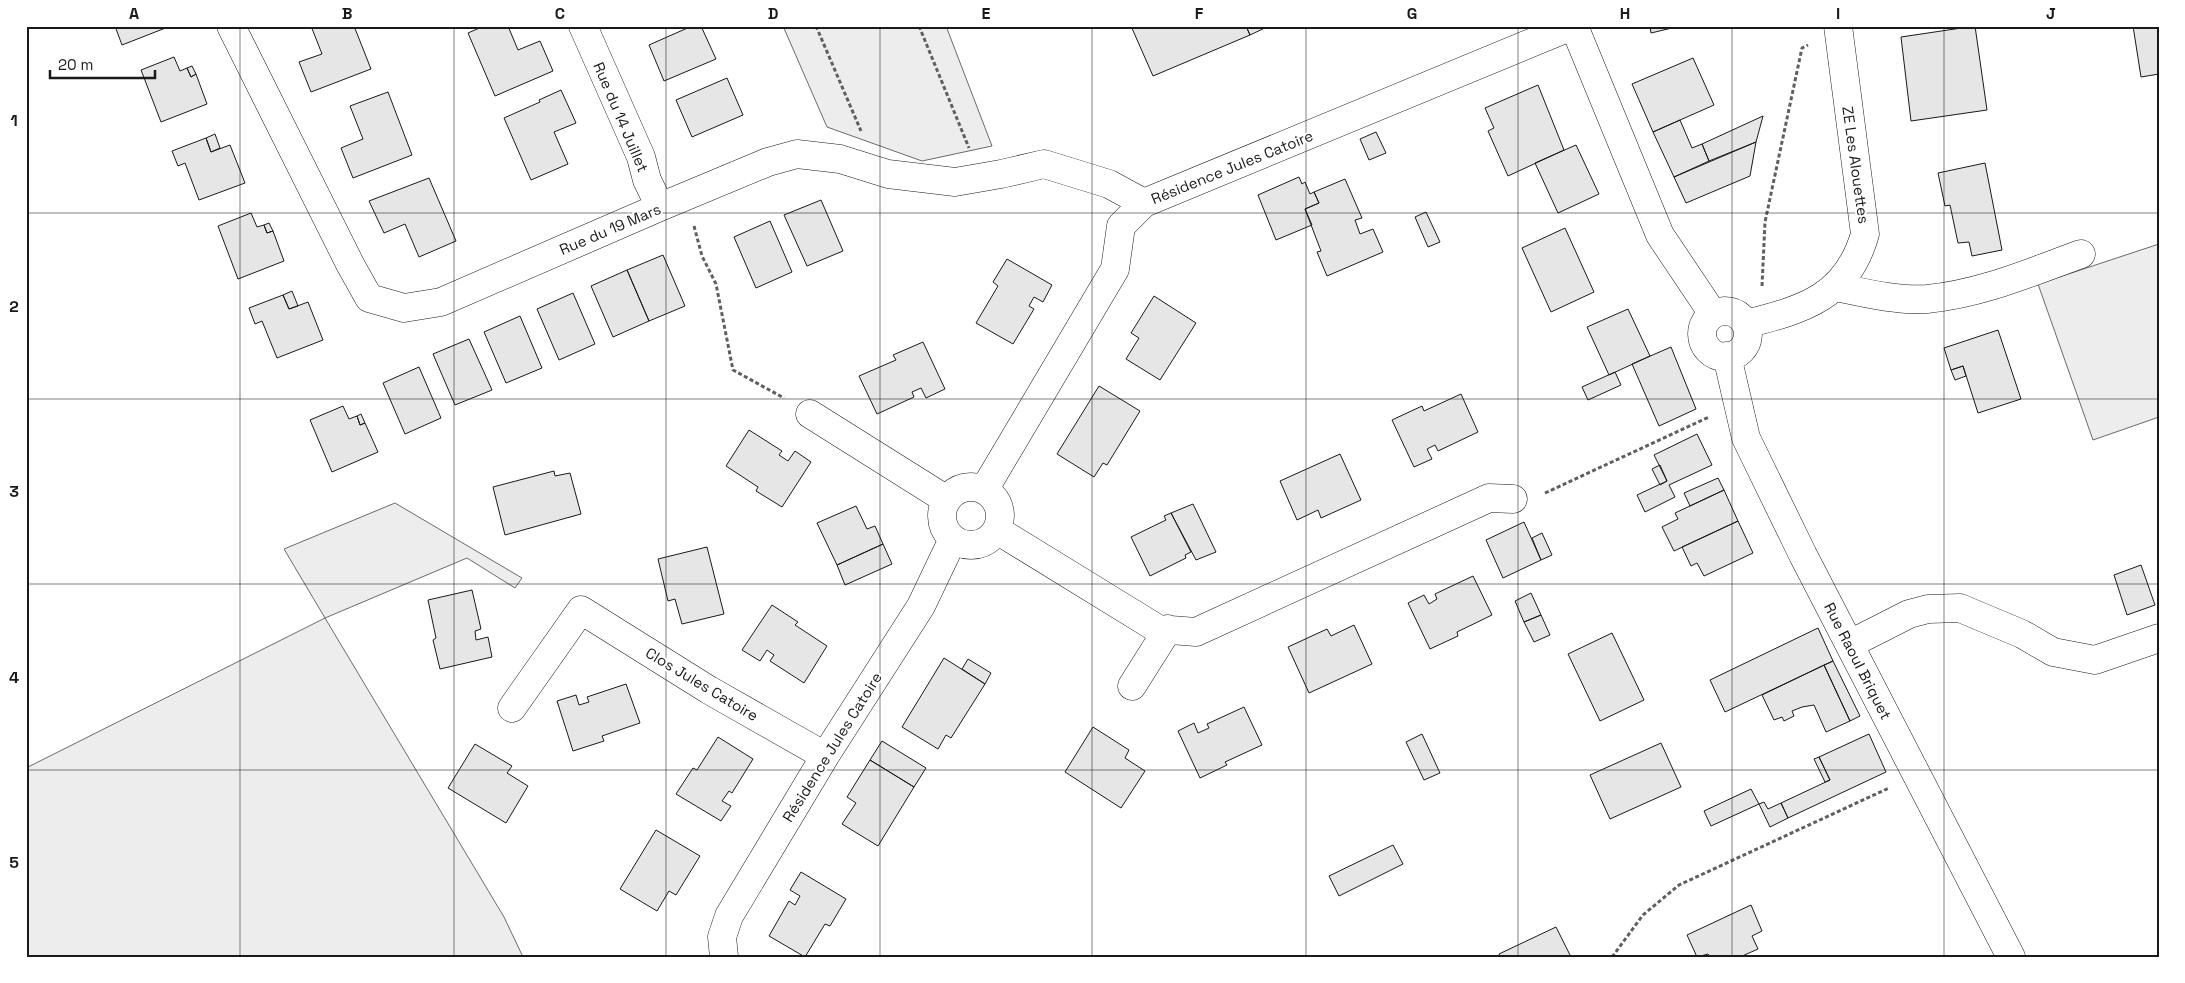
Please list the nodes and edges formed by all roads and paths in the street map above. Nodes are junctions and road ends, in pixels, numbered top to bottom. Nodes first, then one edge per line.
1 (231, 26) edge
2 (583, 26) edge
3 (816, 26) edge
4 (918, 26) edge
5 (1573, 26) edge
6 (1838, 26) edge
7 (1802, 48) dead end
8 (880, 172) junction
9 (982, 178) junction
10 (701, 190) junction
11 (1144, 203) junction
12 (660, 207) junction
13 (2081, 254) dead end
14 (1836, 287) junction
15 (1713, 314) junction
16 (1759, 321) junction
17 (1727, 356) junction
18 (1737, 405) junction
19 (810, 414) joint
20 (984, 490) junction
21 (1513, 499) joint
22 (947, 500) junction
23 (997, 530) junction
24 (953, 539) junction
25 (1168, 629) junction
26 (2159, 638) edge
27 (1850, 644) junction
28 (1132, 686) dead end
29 (512, 708) dead end
30 (825, 756) junction
31 (1916, 774) junction
32 (724, 957) edge
33 (1612, 957) edge
34 (2011, 957) edge

1 - 12 street, Rue du 19 Mars
2 - 12 street, Rue du 14 Juillet
3 - 8 path
4 - 9 path
5 - 11 street, Résidence Jules Catoire
5 - 15 street
6 - 14 street, ZE Les Alouettes
7 - 16 path
8 - 9 street, Rue du 19 Mars
8 - 10 street, Rue du 19 Mars
9 - 11 street, Rue du 19 Mars
10 - 12 street, Rue du 19 Mars
10 - 19 path
11 - 20 street, Résidence Jules Catoire
13 - 14 street
14 - 16 street, ZE Les Alouettes
15 - 16 street
15 - 17 street
16 - 17 street
17 - 18 street, Rue Raoul Briquet
18 - 21 path
18 - 27 street, Rue Raoul Briquet
19 - 22 street
20 - 22 street
20 - 23 street
21 - 25 street
22 - 24 street
23 - 24 street
23 - 25 street
24 - 30 street, Résidence Jules Catoire
25 - 28 street
26 - 27 street
27 - 31 street, Rue Raoul Briquet
29 - 30 street, Clos Jules Catoire
30 - 32 street, Résidence Jules Catoire
31 - 33 path
31 - 34 street, Rue Raoul Briquet

